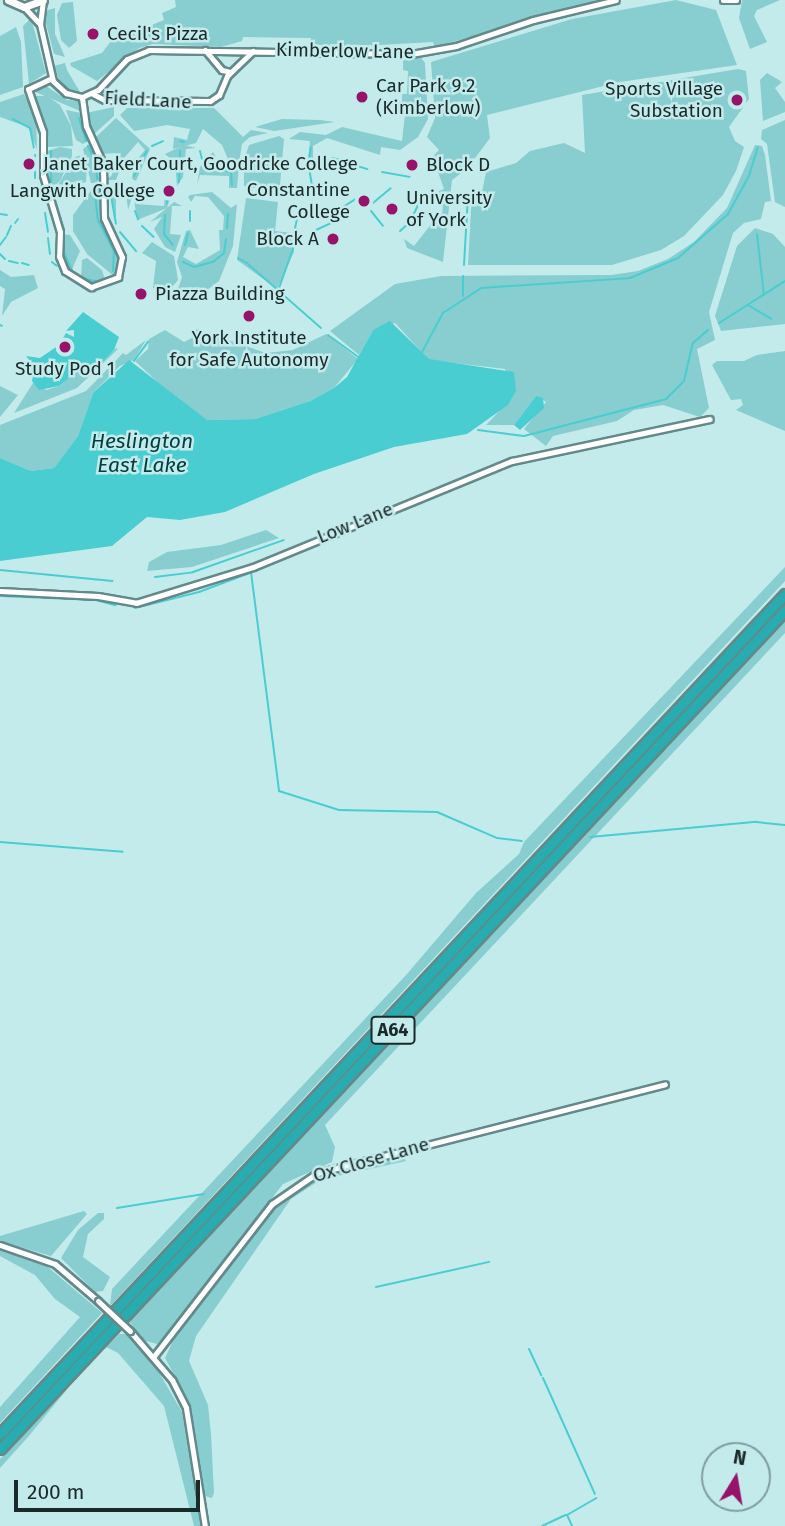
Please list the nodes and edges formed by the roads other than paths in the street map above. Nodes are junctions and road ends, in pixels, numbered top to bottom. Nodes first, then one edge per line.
1 (43, 0) edge
2 (616, 0) edge
3 (723, 0) edge
4 (736, 0) edge
5 (11, 1) edge
6 (24, 8) junction
7 (40, 24) junction
8 (205, 50) junction
9 (222, 50) junction
10 (235, 50) junction
11 (255, 50) junction
12 (217, 61) junction
13 (240, 62) junction
14 (230, 72) junction
15 (52, 78) junction
16 (93, 94) junction
17 (82, 97) junction
18 (710, 419) dead end
19 (0, 590) edge
20 (785, 594) edge
21 (785, 610) edge
22 (665, 1084) dead end
23 (0, 1245) edge
24 (154, 1356) junction
25 (0, 1434) edge
26 (0, 1449) edge
27 (205, 1526) edge

1 - 6 street
1 - 7 street
2 - 11 street, Kimberlow Lane
3 - 4 street
5 - 6 street
6 - 7 street
7 - 15 street
8 - 9 street
8 - 12 street
8 - 16 street
9 - 10 street
9 - 12 street
10 - 11 street, Kimberlow Lane
10 - 13 street
11 - 13 street
12 - 14 street
13 - 14 street
14 - 16 street, Field Lane
15 - 17 street
15 - 17 street
16 - 17 street
18 - 19 street, Low Lane
20 - 25 highway, A64
21 - 26 highway, A64
22 - 24 street, Ox Close Lane
23 - 24 street, bridge
24 - 27 street

